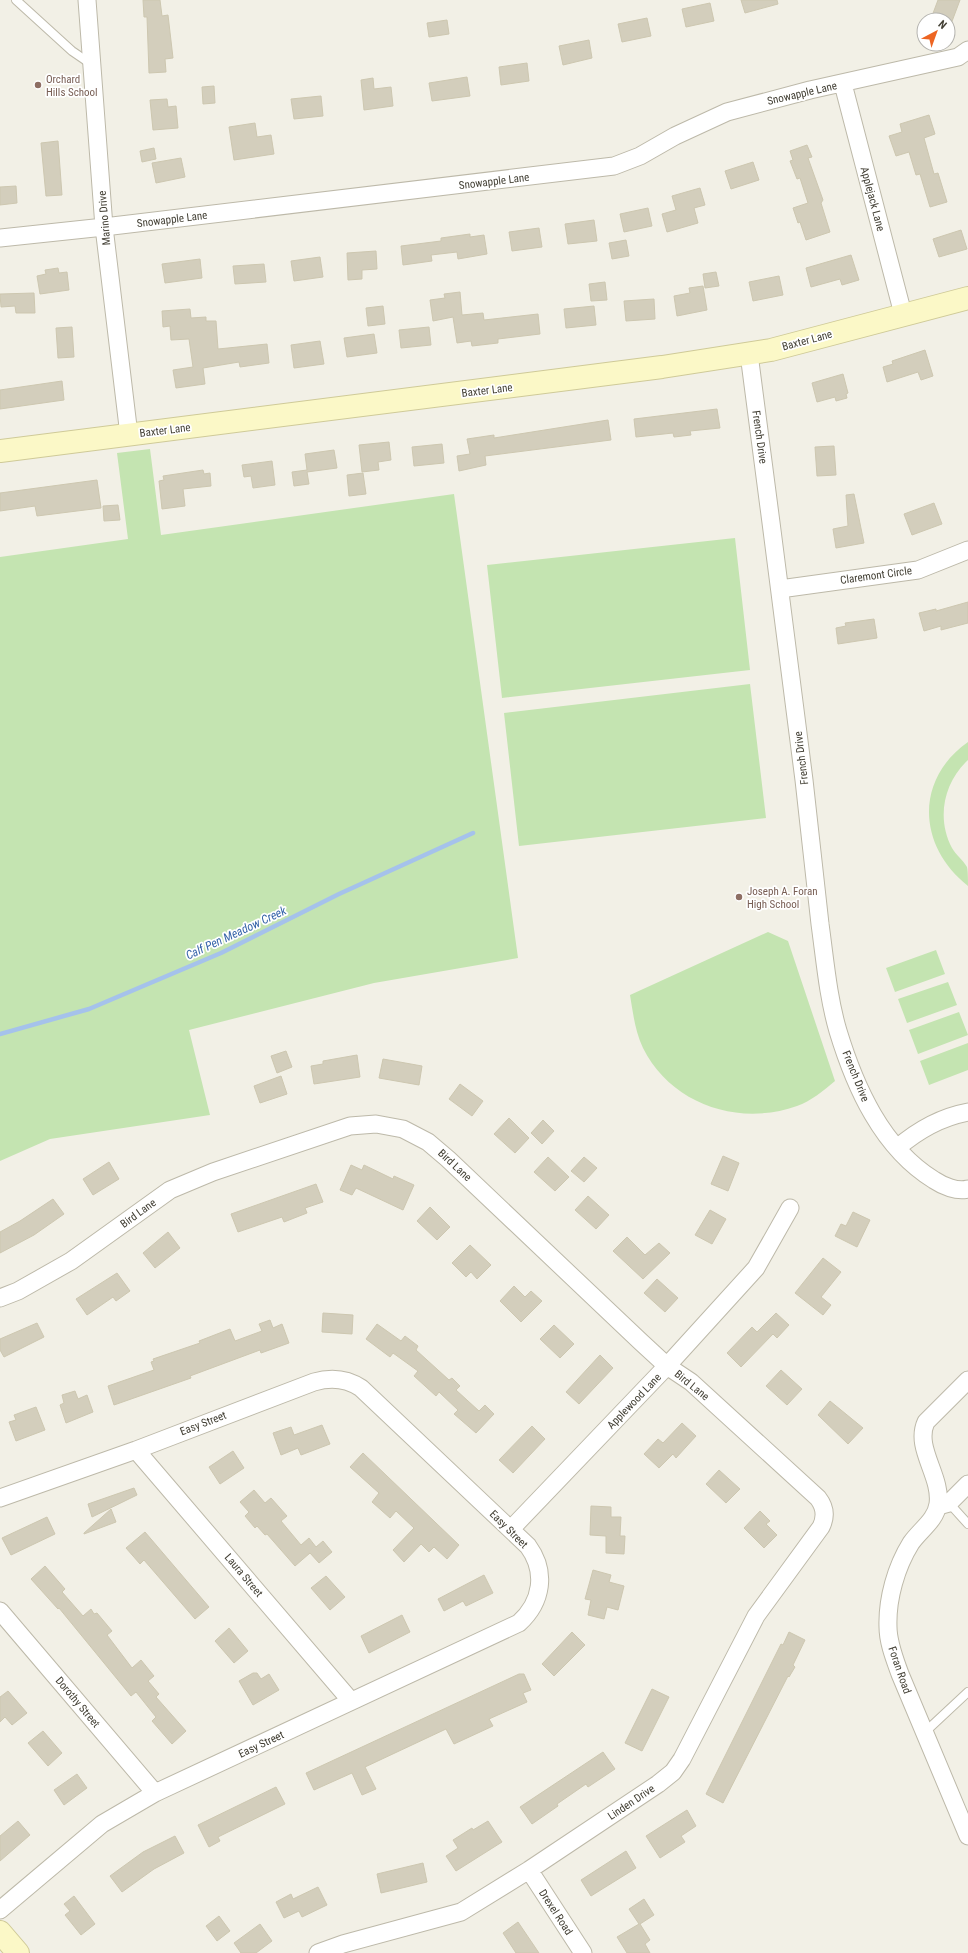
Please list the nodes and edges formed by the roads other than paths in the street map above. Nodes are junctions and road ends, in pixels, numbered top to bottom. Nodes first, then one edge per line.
1 (16, 0) edge
2 (87, 0) edge
3 (968, 50) edge
4 (92, 64) junction
5 (843, 84) junction
6 (104, 227) junction
7 (0, 238) edge
8 (968, 298) edge
9 (903, 314) junction
10 (748, 354) junction
11 (129, 435) junction
12 (0, 451) edge
13 (968, 550) edge
14 (780, 589) junction
15 (968, 1112) edge
16 (897, 1148) junction
17 (968, 1189) edge
18 (790, 1208) dead end
19 (0, 1298) edge
20 (668, 1366) junction
21 (968, 1380) edge
22 (136, 1450) junction
23 (968, 1484) edge
24 (0, 1498) edge
25 (943, 1504) junction
26 (824, 1514) joint
27 (968, 1524) edge
28 (511, 1529) junction
29 (0, 1611) edge
30 (968, 1692) edge
31 (351, 1701) junction
32 (924, 1733) junction
33 (155, 1793) junction
34 (968, 1836) edge
35 (529, 1870) junction
36 (0, 1910) edge
37 (0, 1932) edge
38 (346, 1948) edge
39 (18, 1953) edge
40 (318, 1953) edge
41 (583, 1953) edge

1 - 4 lane
2 - 4 street, Marino Drive
3 - 5 street, Snowapple Lane
4 - 6 street, Marino Drive
5 - 6 street, Snowapple Lane
5 - 9 street, Applejack Lane
6 - 7 street, Snowapple Lane
6 - 11 street, Marino Drive
8 - 9 street, Baxter Lane
9 - 10 street, Baxter Lane
10 - 11 street, Baxter Lane
10 - 14 street, French Drive
11 - 12 street, Baxter Lane
13 - 14 street, Claremont Circle
14 - 16 street, French Drive
15 - 16 street
16 - 17 street, French Drive
18 - 20 street, Applewood Lane
19 - 20 street, Bird Lane
20 - 26 street, Bird Lane
20 - 28 street, Applewood Lane
21 - 25 street
22 - 24 street, Easy Street
22 - 28 street, Easy Street
22 - 31 street, Laura Street
23 - 25 street, Foran Road
25 - 27 lane
25 - 32 street, Foran Road
26 - 35 street, Linden Drive
28 - 31 street, Easy Street
29 - 33 street, Dorothy Street
30 - 32 lane
31 - 33 street, Easy Street
32 - 34 street, Foran Road
33 - 36 street, Easy Street
35 - 38 street, Linden Drive
35 - 41 street, Drexel Road
37 - 39 street
38 - 40 street, Linden Drive

